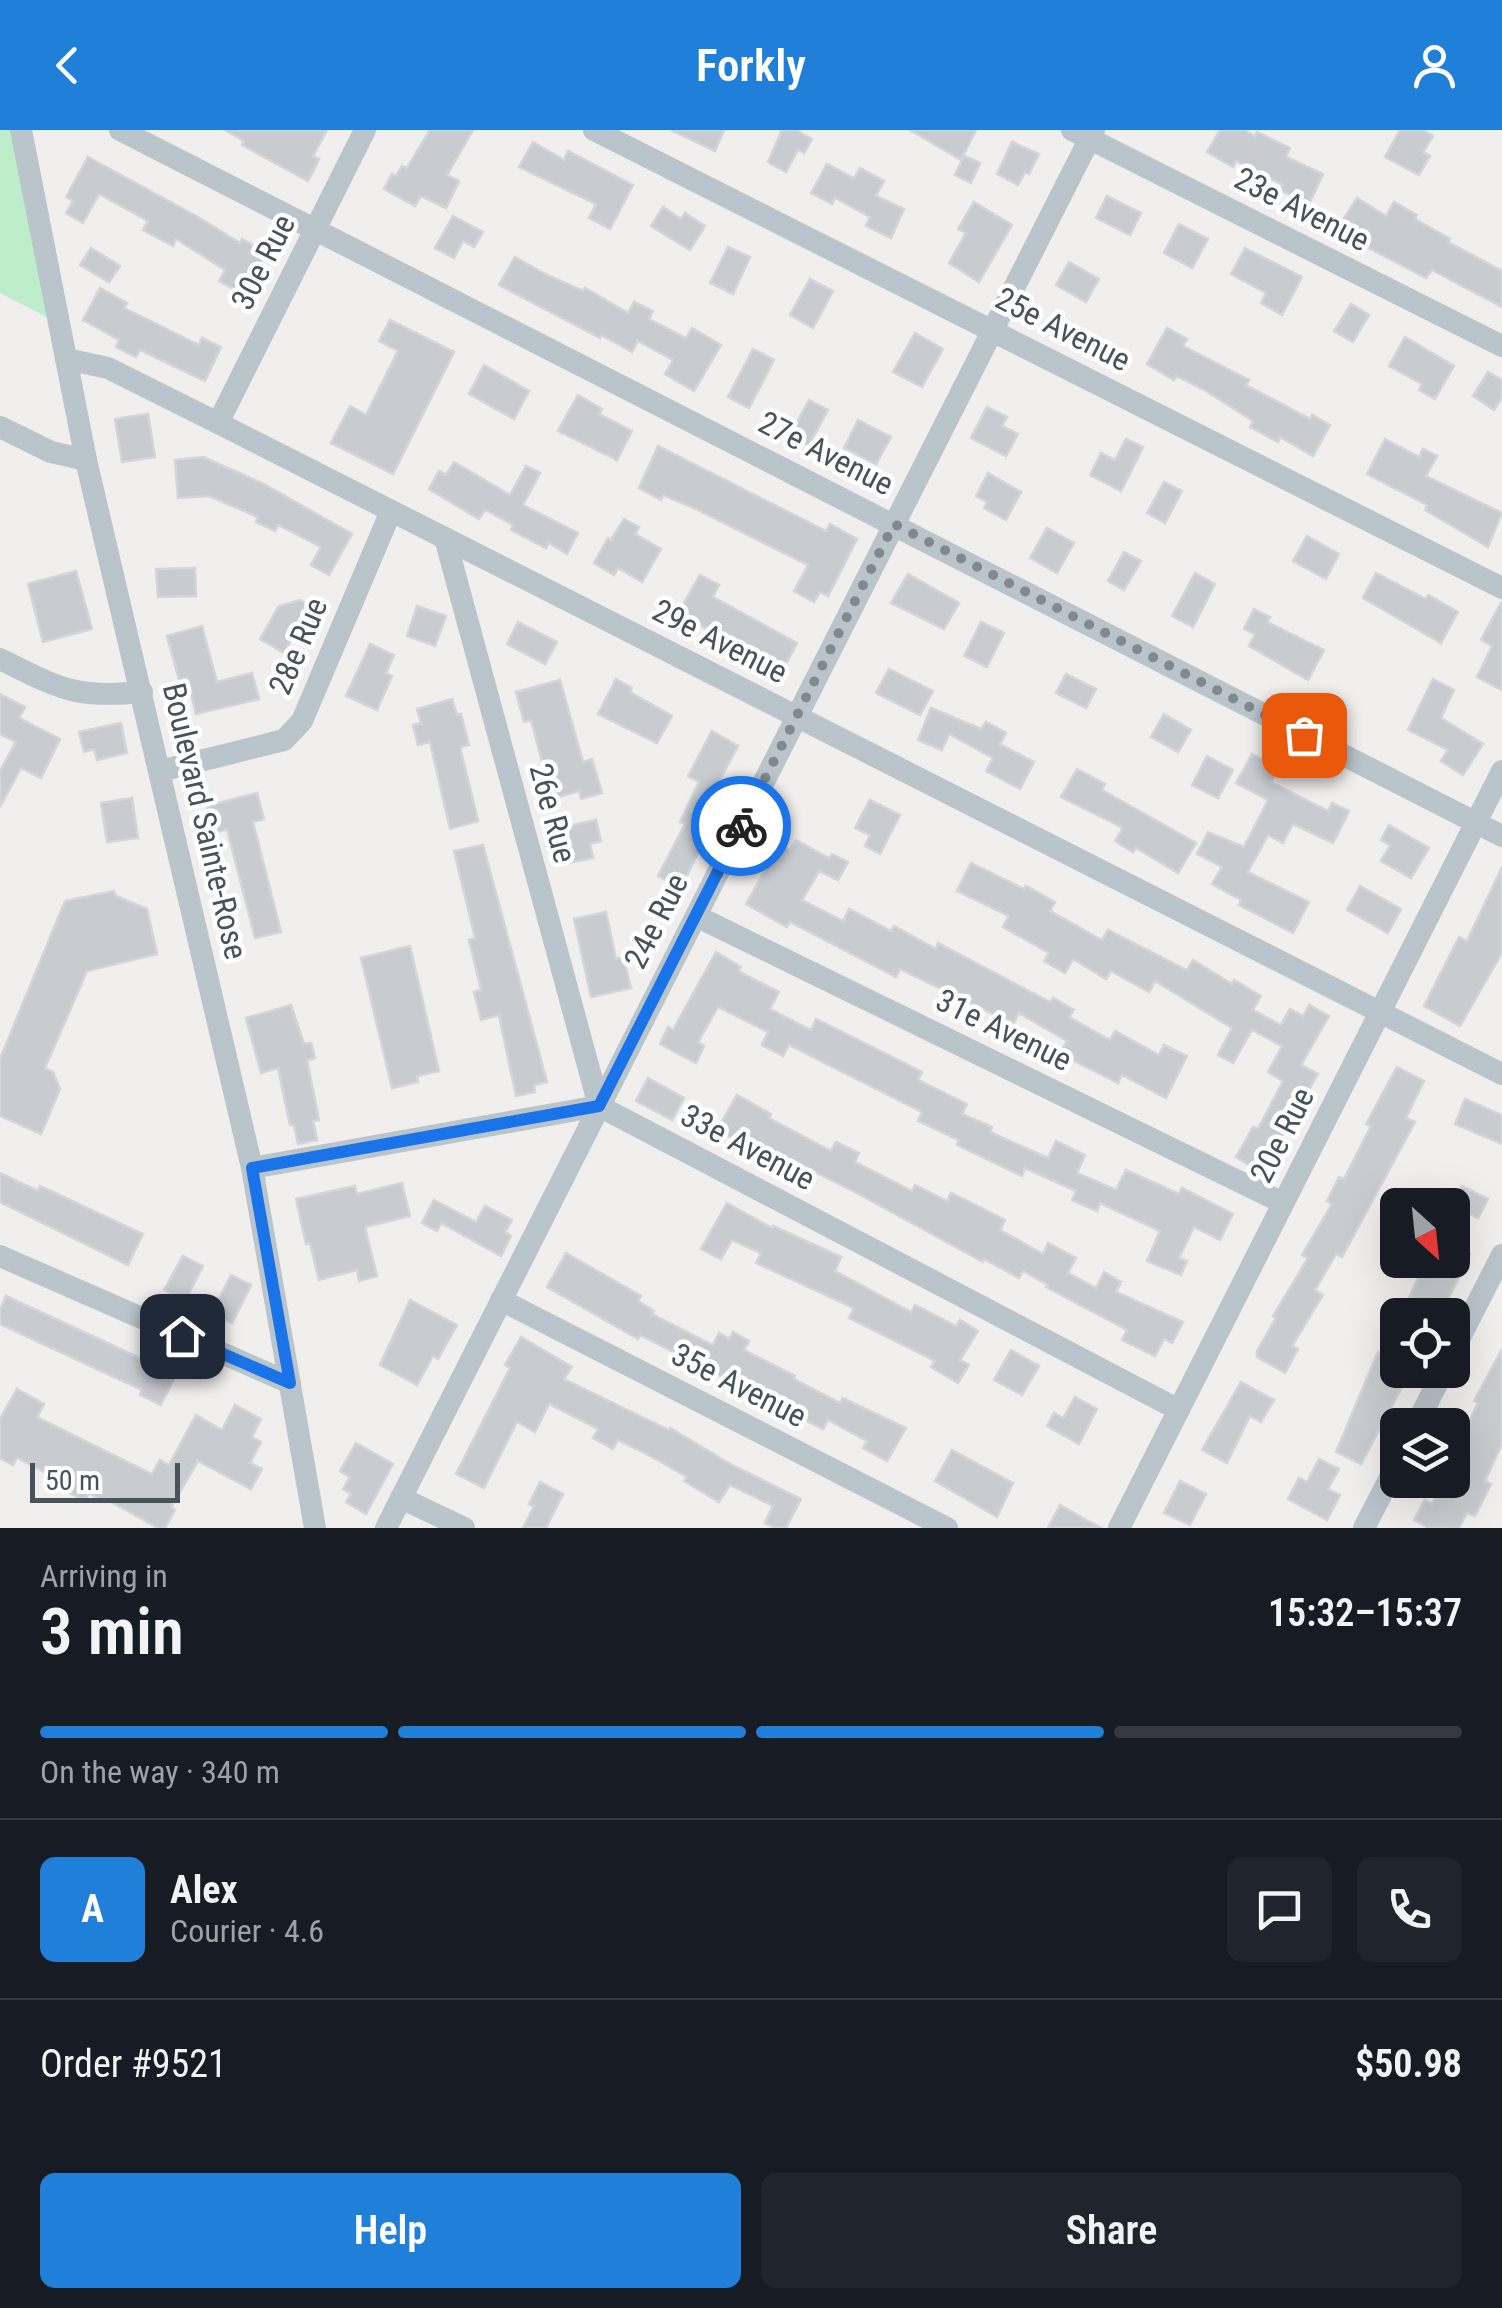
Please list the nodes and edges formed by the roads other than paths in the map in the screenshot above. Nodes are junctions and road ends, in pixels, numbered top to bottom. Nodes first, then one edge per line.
1 (22, 130) edge
2 (120, 130) edge
3 (365, 130) edge
4 (594, 130) edge
5 (1085, 133) edge
6 (315, 230) junction
7 (993, 329) junction
8 (1502, 346) edge
9 (66, 358) junction
10 (218, 423) junction
11 (0, 427) edge
12 (86, 460) junction
13 (392, 510) junction
14 (894, 524) junction
15 (445, 538) junction
16 (1502, 588) edge
17 (0, 658) edge
18 (142, 692) junction
19 (797, 716) junction
20 (160, 771) junction
21 (1502, 771) edge
22 (1476, 823) junction
23 (1502, 836) edge
24 (696, 916) junction
25 (1380, 1012) junction
26 (1502, 1074) edge
27 (599, 1106) junction
28 (252, 1168) junction
29 (1284, 1203) junction
30 (1502, 1255) edge
31 (0, 1256) edge
32 (501, 1300) junction
33 (1470, 1318) edge
34 (290, 1383) junction
35 (1178, 1410) junction
36 (1380, 1497) edge
37 (401, 1498) junction
38 (316, 1528) edge
39 (386, 1528) edge
40 (464, 1528) edge
41 (947, 1528) edge
42 (1119, 1528) edge
43 (1364, 1528) edge

1 - 9 street, Boulevard Sainte-Rose
2 - 6 street, 27e Avenue
3 - 6 street, 30e Rue
4 - 7 street, 25e Avenue
5 - 7 street, 24e Rue
5 - 8 street, 23e Avenue
6 - 10 street, 30e Rue
6 - 14 street, 27e Avenue
7 - 14 street, 24e Rue
7 - 16 street, 25e Avenue
9 - 10 street, 29e Avenue
9 - 12 street, Boulevard Sainte-Rose
10 - 13 street, 29e Avenue
11 - 12 street
12 - 18 street, Boulevard Sainte-Rose
13 - 15 street, 29e Avenue
13 - 20 street, 28e Rue
14 - 19 street, 24e Rue
14 - 22 street, 27e Avenue
15 - 19 street, 29e Avenue
15 - 27 street, 26e Rue
17 - 18 street
18 - 20 street, Boulevard Sainte-Rose
19 - 24 street, 24e Rue
19 - 25 street, 29e Avenue
20 - 28 street, Boulevard Sainte-Rose
21 - 22 street, 20e Rue
22 - 23 street, 27e Avenue
22 - 25 street, 20e Rue
24 - 27 street, 24e Rue
24 - 29 street, 31e Avenue
25 - 26 street, 29e Avenue
25 - 29 street, 20e Rue
27 - 28 street
27 - 32 street, 24e Rue
27 - 35 street, 33e Avenue
28 - 34 street, Boulevard Sainte-Rose
29 - 35 street, 20e Rue
30 - 33 street
31 - 34 street
32 - 37 street, 24e Rue
32 - 41 street, 35e Avenue
34 - 38 street, Boulevard Sainte-Rose
35 - 42 street, 20e Rue
36 - 43 street
37 - 39 street, 24e Rue
37 - 40 street

